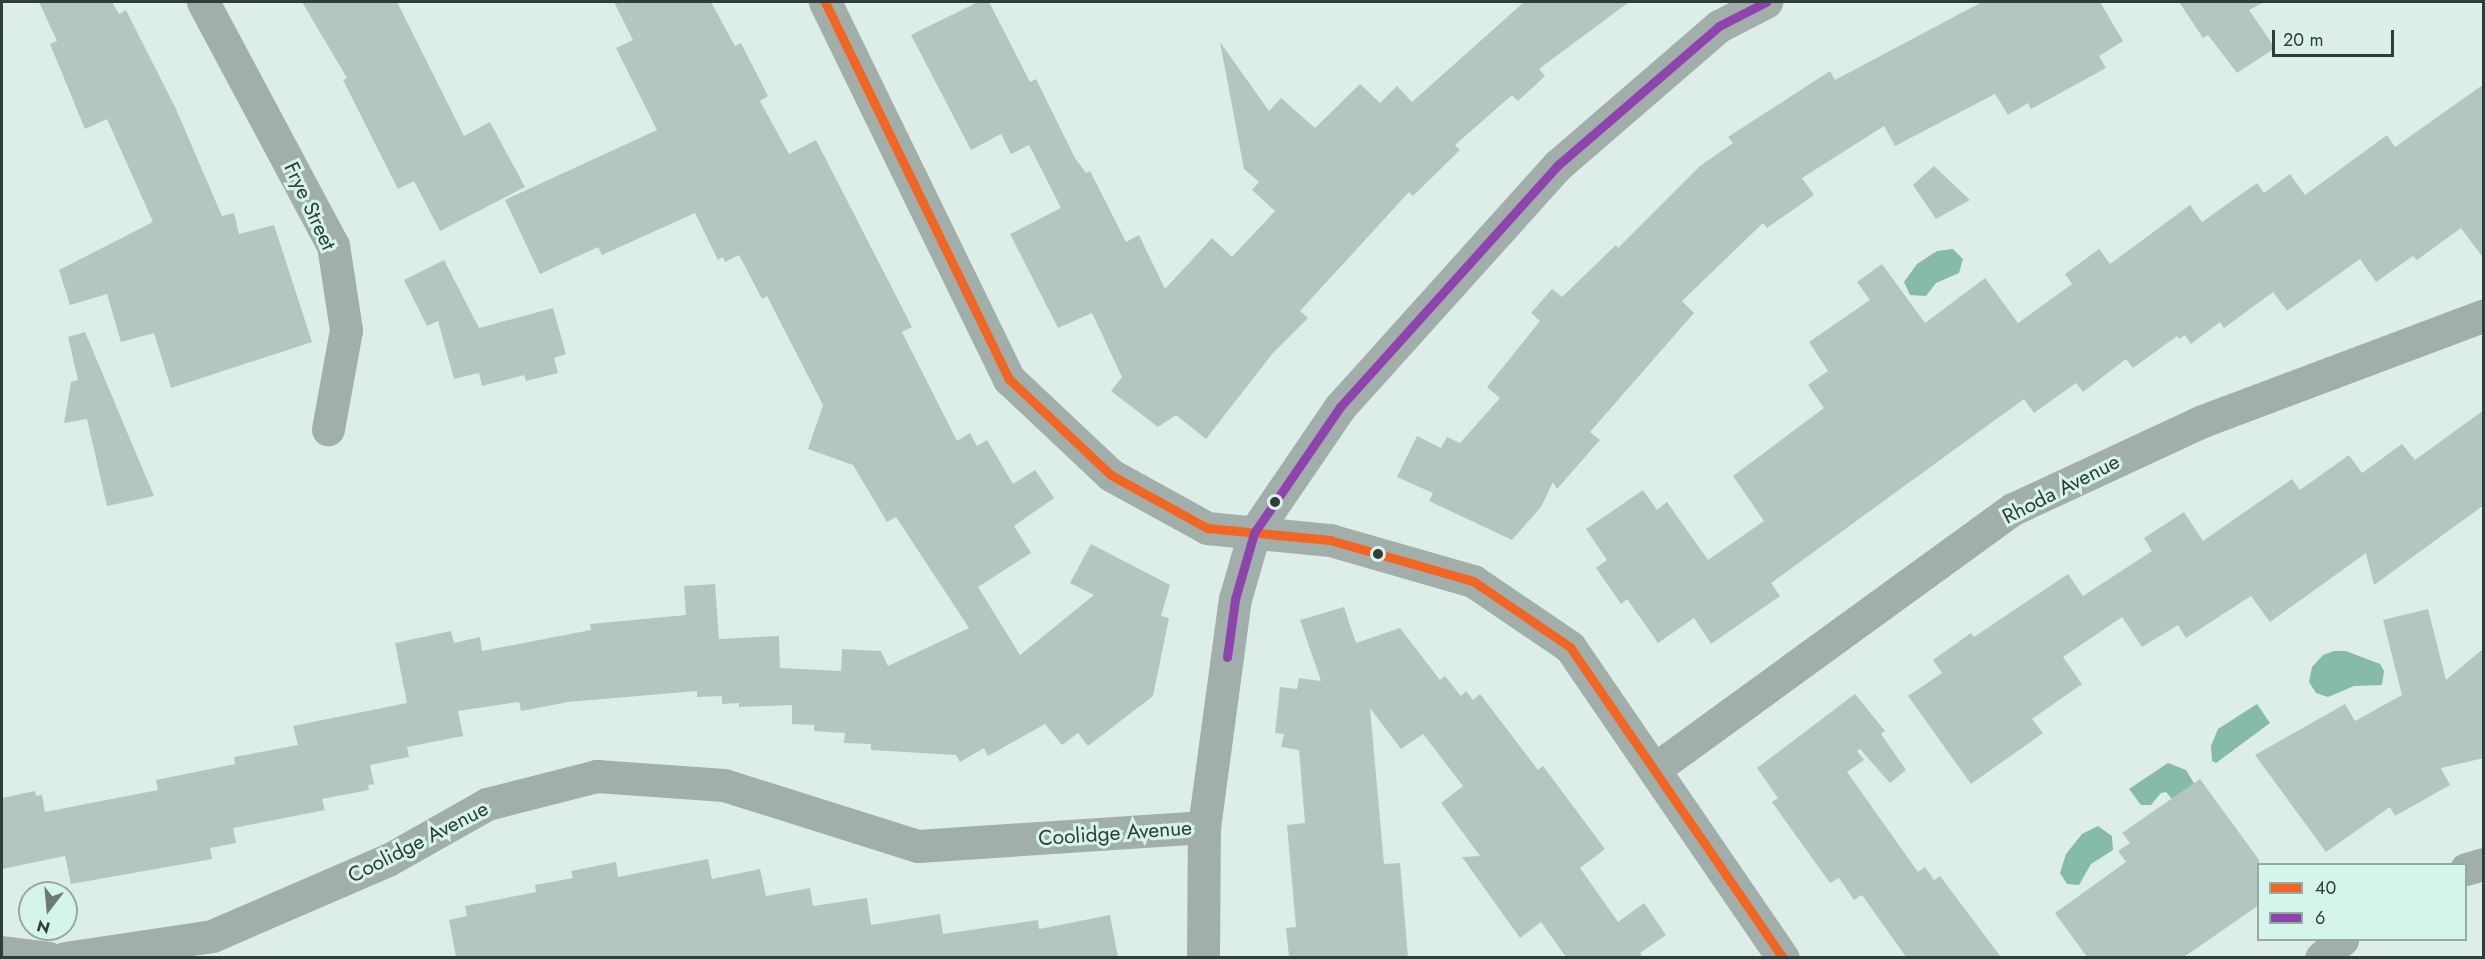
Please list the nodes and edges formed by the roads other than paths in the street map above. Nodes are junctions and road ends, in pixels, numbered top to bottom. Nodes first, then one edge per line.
1 (203, 2) edge
2 (825, 2) edge
3 (1766, 2) edge
4 (2484, 315) edge
5 (328, 429) dead end
6 (1254, 533) junction
7 (1656, 768) junction
8 (1204, 827) junction
9 (2484, 864) edge
10 (2467, 869) edge
11 (2340, 941) edge
12 (2, 952) edge
13 (49, 957) edge
14 (65, 957) edge
15 (1203, 957) edge
16 (1783, 957) edge
17 (2321, 957) edge

1 - 5 street, Frye Street
2 - 6 street
3 - 6 street, Coolidge Avenue
4 - 7 street, Rhoda Avenue
6 - 7 street
6 - 8 street, Coolidge Avenue
7 - 16 street
8 - 14 street, Coolidge Avenue
8 - 15 street
9 - 10 street
11 - 17 street
12 - 13 street

